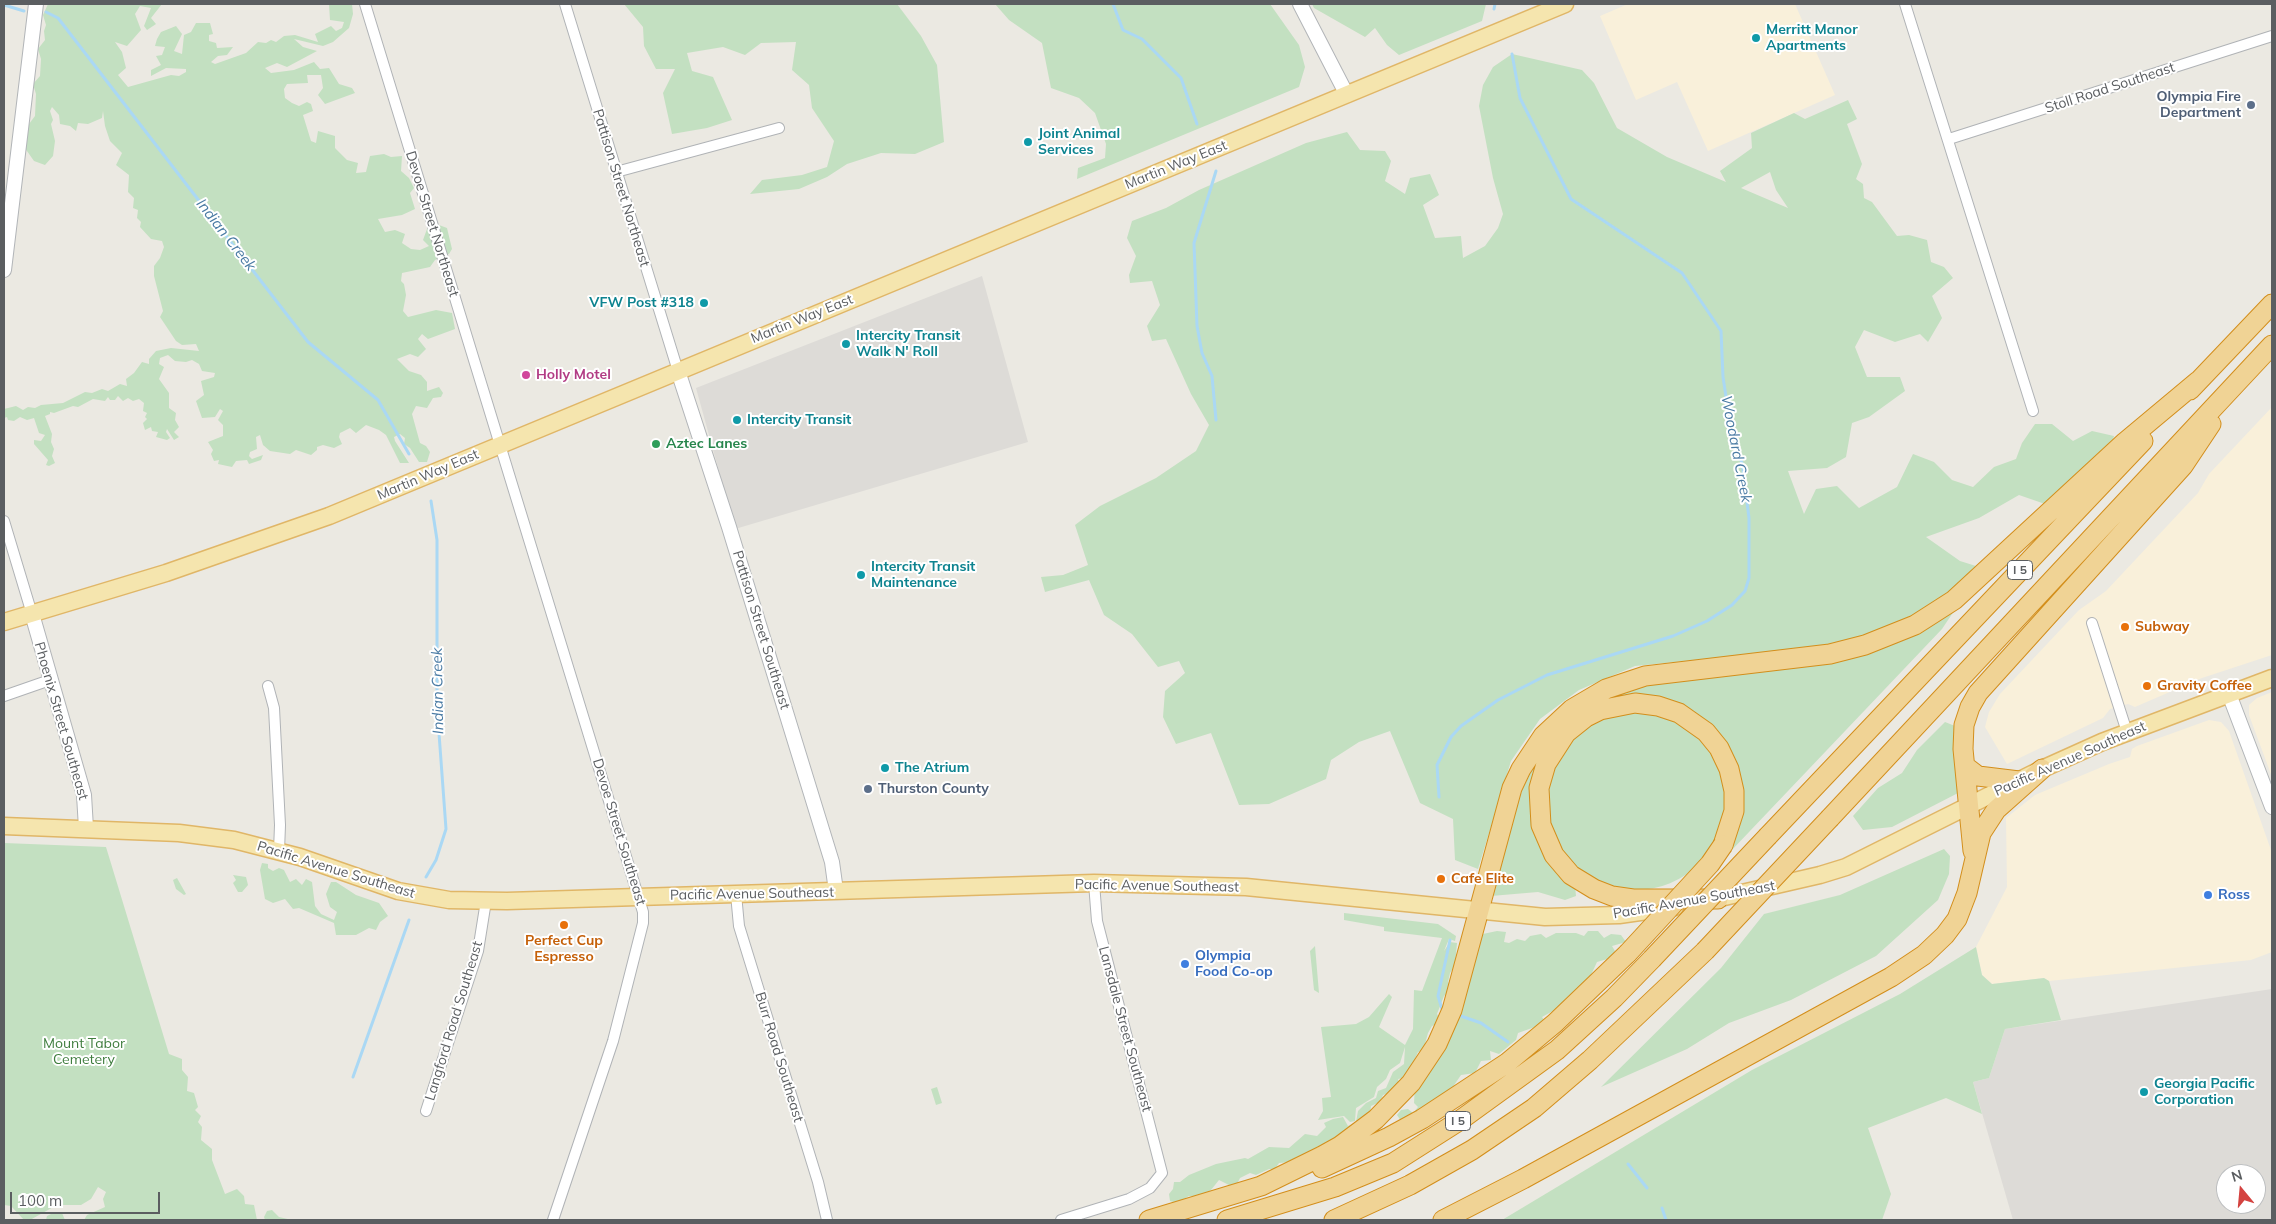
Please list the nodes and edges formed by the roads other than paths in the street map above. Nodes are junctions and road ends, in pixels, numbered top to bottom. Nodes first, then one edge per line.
1 (36, 4) edge
2 (365, 4) edge
3 (565, 4) edge
4 (1300, 4) edge
5 (1565, 4) edge
6 (1905, 4) edge
7 (2272, 36) edge
8 (1347, 95) junction
9 (779, 128) dead end
10 (1949, 139) junction
11 (616, 172) junction
12 (4, 270) edge
13 (2272, 304) edge
14 (2272, 345) edge
15 (678, 371) junction
16 (2243, 376) junction
17 (2198, 381) junction
18 (2033, 411) dead end
19 (500, 445) junction
20 (4, 521) edge
21 (32, 614) junction
22 (4, 622) edge
23 (2092, 623) dead end
24 (2272, 678) edge
25 (50, 680) junction
26 (268, 686) dead end
27 (2229, 694) junction
28 (4, 696) edge
29 (2127, 732) junction
30 (1965, 766) junction
31 (2042, 769) junction
32 (2019, 781) junction
33 (1968, 807) junction
34 (2272, 807) edge
35 (4, 826) edge
36 (86, 828) junction
37 (279, 851) junction
38 (1973, 864) junction
39 (1094, 883) junction
40 (836, 891) junction
41 (736, 894) junction
42 (638, 896) junction
43 (1718, 899) junction
44 (486, 901) junction
45 (1480, 910) junction
46 (426, 1111) dead end
47 (1261, 1186) junction
48 (553, 1220) edge
49 (827, 1220) edge
50 (1061, 1220) edge
51 (1149, 1220) edge
52 (1227, 1220) edge
53 (1334, 1220) edge
54 (1443, 1220) edge

1 - 12 street
2 - 19 street, Devoe Street Northeast
3 - 11 street, Pattison Street Northeast
4 - 8 street
5 - 8 main road, Martin Way East
6 - 10 street
7 - 10 street, Stoll Road Southeast
8 - 15 main road, Martin Way East
9 - 11 street
10 - 18 street
11 - 15 street, Pattison Street Northeast
13 - 17 highway, I 5
14 - 16 highway, I 5
15 - 19 main road, Martin Way East
15 - 40 street, Pattison Street Southeast
16 - 30 highway
16 - 53 highway, I 5, bridge
17 - 45 highway
17 - 52 highway, I 5, bridge
19 - 21 main road, Martin Way East
19 - 42 street, Devoe Street Southeast
20 - 21 street
21 - 22 main road, Martin Way East
21 - 25 street, Phoenix Street Southeast
23 - 29 street
24 - 27 main road, Pacific Avenue Southeast
25 - 28 street
25 - 36 street, Phoenix Street Southeast
26 - 37 street
27 - 29 main road, Pacific Avenue Southeast
27 - 34 street
29 - 31 main road, Pacific Avenue Southeast
30 - 32 highway
30 - 33 highway
31 - 32 main road, Pacific Avenue Southeast
31 - 38 highway
32 - 33 main road, Pacific Avenue Southeast
33 - 38 highway
33 - 43 main road, Pacific Avenue Southeast
35 - 36 main road, Pacific Avenue Southeast
36 - 37 main road, Pacific Avenue Southeast
37 - 44 main road, Pacific Avenue Southeast
38 - 54 highway
39 - 40 main road, Pacific Avenue Southeast
39 - 45 main road, Pacific Avenue Southeast
39 - 50 street, Lansdale Street Southeast
40 - 41 main road, Pacific Avenue Southeast
41 - 42 main road, Pacific Avenue Southeast
41 - 49 street, Burr Road Southeast
42 - 44 main road, Pacific Avenue Southeast
42 - 48 street, Devoe Street Southeast
43 - 45 main road, Pacific Avenue Southeast
43 - 47 highway, bridge
44 - 46 street, Langford Road Southeast
45 - 47 highway
47 - 51 highway

